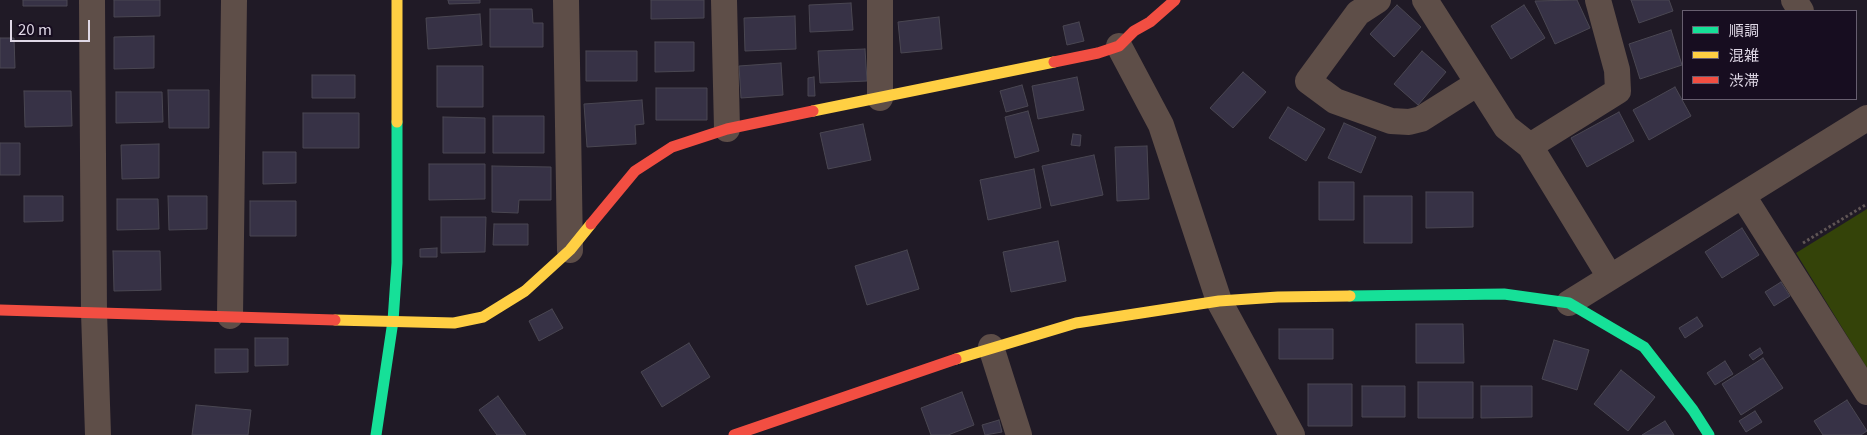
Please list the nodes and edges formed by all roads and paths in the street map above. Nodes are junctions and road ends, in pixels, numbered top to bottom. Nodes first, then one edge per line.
1 (92, 0) edge
2 (234, 0) edge
3 (397, 0) edge
4 (566, 0) edge
5 (724, 0) edge
6 (880, 0) edge
7 (1175, 0) edge
8 (1378, 0) edge
9 (1425, 0) edge
10 (1598, 0) edge
11 (1119, 46) junction
12 (1478, 83) junction
13 (880, 98) junction
14 (1856, 100) edge
15 (1867, 118) edge
16 (727, 129) junction
17 (1530, 146) junction
18 (1743, 196) junction
19 (1867, 204) edge
20 (570, 250) junction
21 (1782, 257) junction
22 (1610, 277) junction
23 (1219, 301) junction
24 (1569, 303) junction
25 (0, 310) edge
26 (94, 312) junction
27 (230, 316) junction
28 (393, 321) junction
29 (992, 347) junction
30 (1867, 392) edge
31 (98, 435) edge
32 (376, 435) edge
33 (734, 435) edge
34 (1019, 435) edge
35 (1292, 435) edge
36 (1709, 435) edge

1 - 26 street
2 - 27 street
3 - 28 street
4 - 20 street
5 - 16 street
6 - 13 street
7 - 11 street
8 - 12 street
9 - 12 street
10 - 17 street
11 - 13 street
11 - 23 street
12 - 17 street
13 - 16 street
14 - 15 street
15 - 18 street
16 - 20 street
17 - 22 street
18 - 21 street
18 - 22 street
19 - 21 path
20 - 28 street
21 - 30 street
22 - 24 street
23 - 24 street
23 - 29 street
23 - 35 street
24 - 36 street
25 - 26 street
26 - 27 street
26 - 31 street
27 - 28 street
28 - 32 street
29 - 33 street
29 - 34 street

